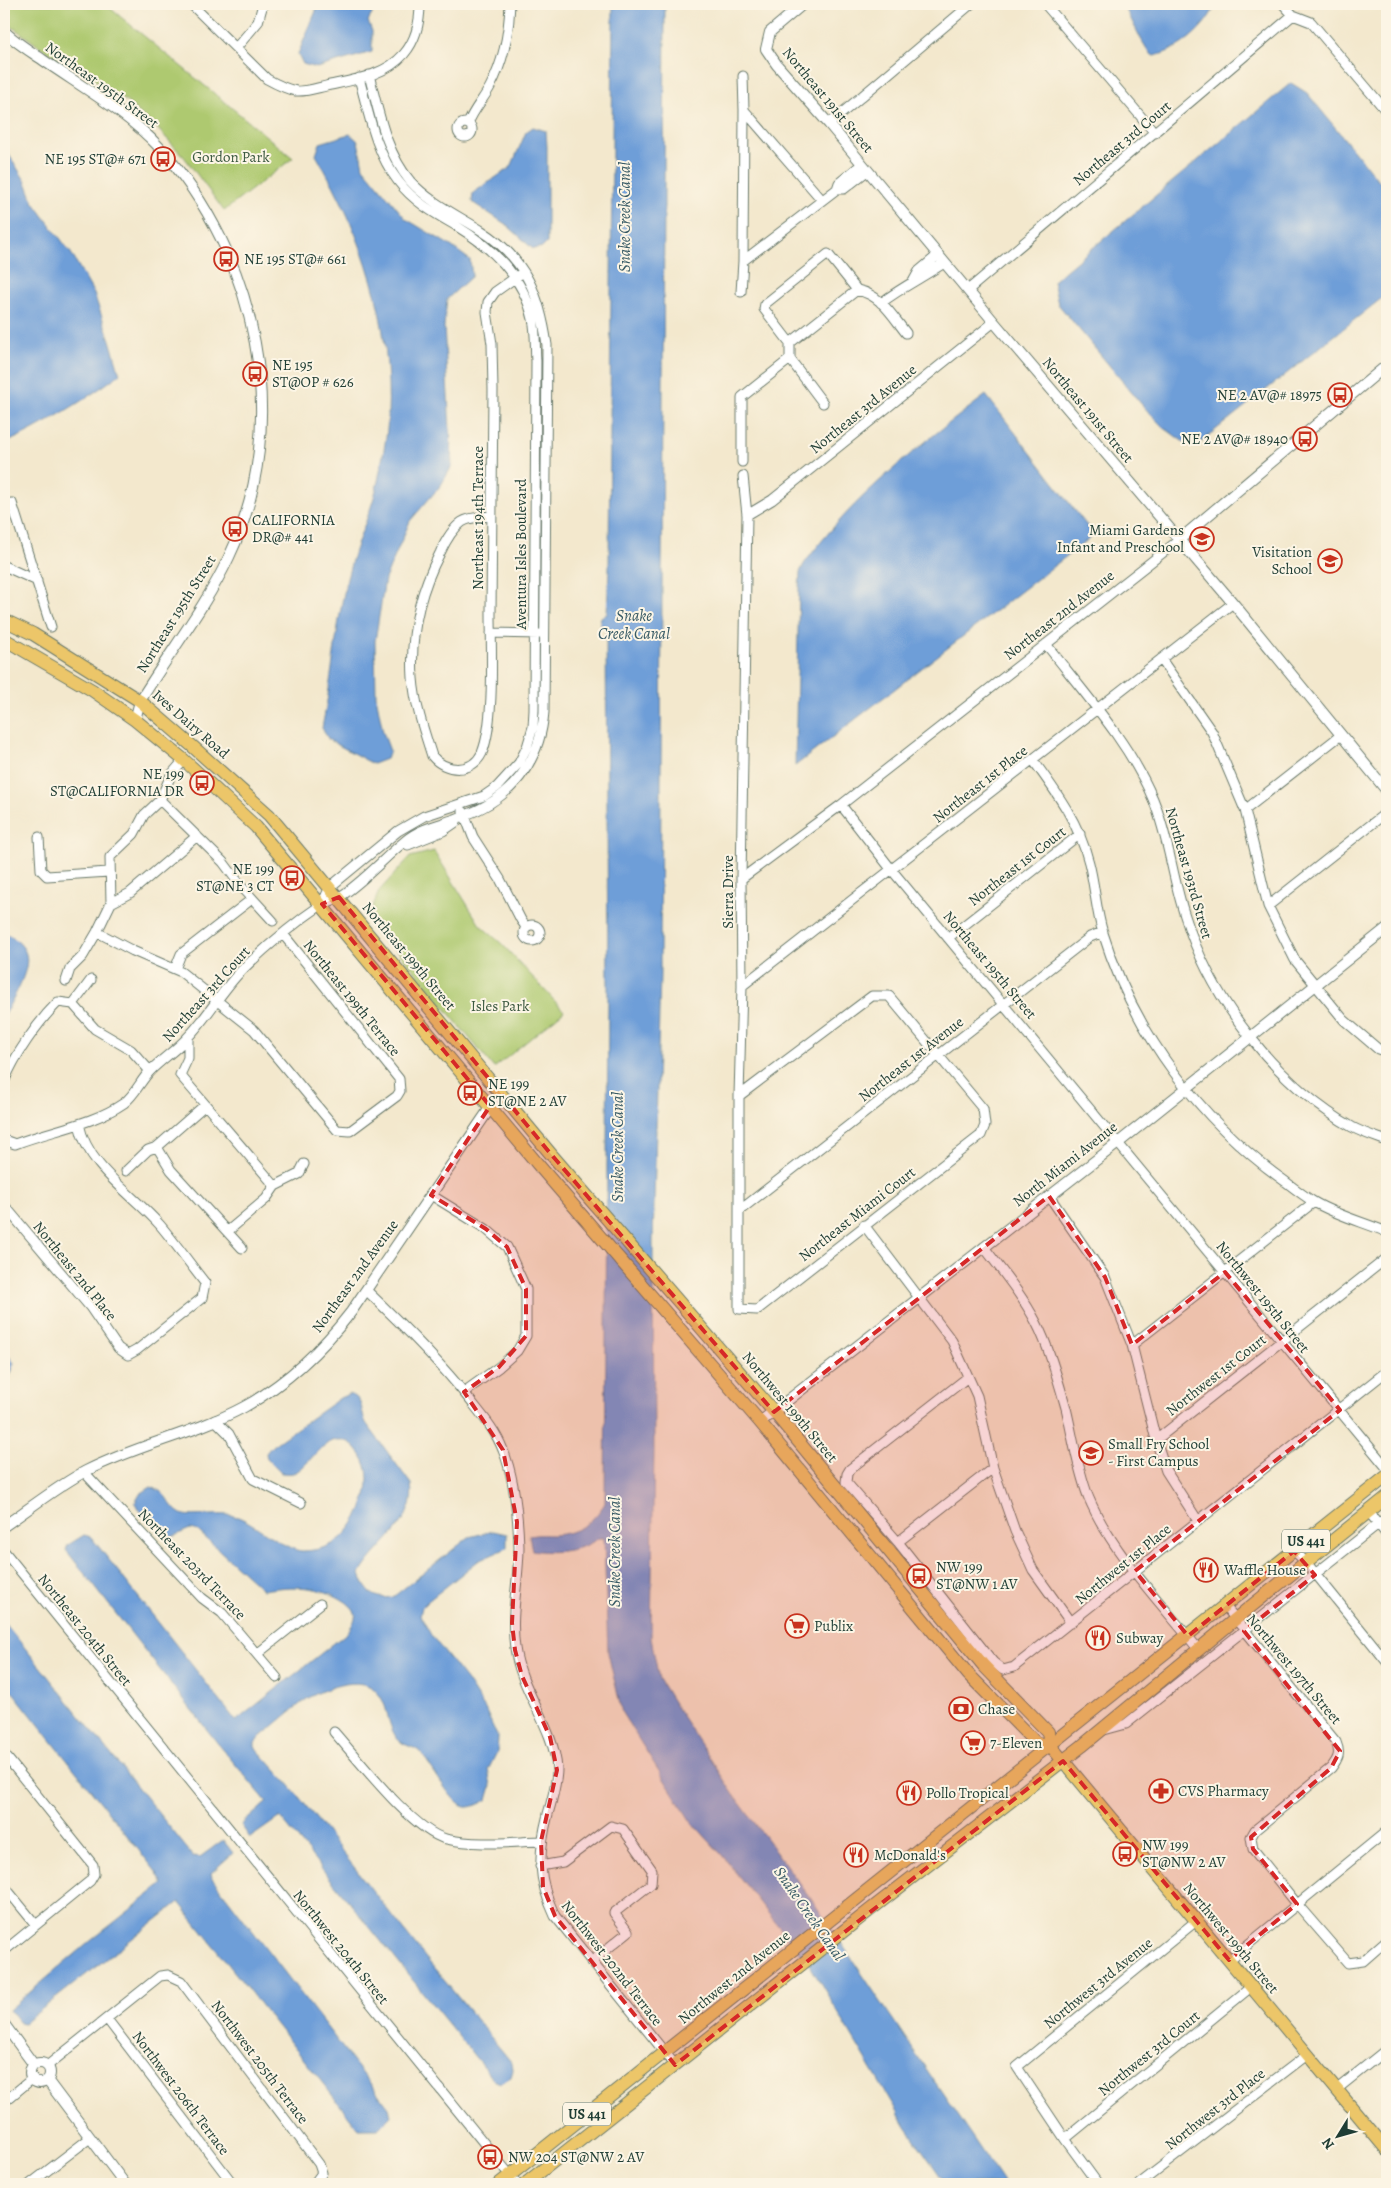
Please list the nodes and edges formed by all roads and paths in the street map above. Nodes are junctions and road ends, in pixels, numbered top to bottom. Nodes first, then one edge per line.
1 (191, 4) edge
2 (263, 4) edge
3 (420, 4) edge
4 (510, 4) edge
5 (803, 4) edge
6 (971, 4) edge
7 (1045, 4) edge
8 (1283, 4) edge
9 (1293, 15) junction
10 (4, 31) edge
11 (236, 48) junction
12 (369, 76) junction
13 (744, 76) dead end
14 (359, 78) junction
15 (744, 110) junction
16 (1387, 112) edge
17 (468, 124) dead end
18 (829, 124) junction
19 (1155, 133) junction
20 (865, 167) junction
21 (822, 200) junction
22 (941, 259) junction
23 (743, 260) junction
24 (523, 272) junction
25 (514, 278) junction
26 (857, 290) junction
27 (968, 290) junction
28 (741, 292) dead end
29 (881, 302) junction
30 (994, 322) junction
31 (906, 333) dead end
32 (790, 343) junction
33 (790, 360) junction
34 (1387, 365) edge
35 (823, 403) dead end
36 (742, 462) dead end
37 (743, 476) dead end
38 (4, 504) edge
39 (747, 515) junction
40 (491, 516) junction
41 (1179, 540) junction
42 (4, 566) edge
43 (37, 581) junction
44 (1233, 603) junction
45 (4, 620) edge
46 (51, 627) dead end
47 (491, 633) junction
48 (539, 634) junction
49 (4, 639) edge
50 (1046, 644) junction
51 (1161, 659) junction
52 (140, 701) junction
53 (1098, 710) junction
54 (135, 720) junction
55 (1341, 735) junction
56 (184, 760) junction
57 (1033, 760) junction
58 (1387, 791) edge
59 (160, 800) junction
60 (460, 804) junction
61 (841, 806) junction
62 (1245, 810) junction
63 (1387, 812) edge
64 (465, 816) junction
65 (1080, 834) junction
66 (39, 836) dead end
67 (197, 836) junction
68 (892, 869) junction
69 (108, 872) junction
70 (741, 879) junction
71 (330, 887) junction
72 (339, 897) junction
73 (252, 898) junction
74 (111, 903) junction
75 (322, 904) junction
76 (1268, 906) junction
77 (273, 921) dead end
78 (526, 927) dead end
79 (1387, 928) edge
80 (97, 932) junction
81 (1103, 932) junction
82 (283, 934) junction
83 (948, 938) junction
84 (175, 969) junction
85 (92, 980) dead end
86 (66, 981) dead end
87 (742, 986) junction
88 (1314, 986) junction
89 (214, 1002) junction
90 (73, 1004) junction
91 (1003, 1004) junction
92 (188, 1037) junction
93 (1251, 1037) junction
94 (1387, 1042) edge
95 (1383, 1050) edge
96 (939, 1054) junction
97 (150, 1072) junction
98 (4, 1082) edge
99 (1187, 1087) junction
100 (500, 1092) junction
101 (739, 1096) junction
102 (205, 1105) junction
103 (490, 1106) junction
104 (78, 1124) junction
105 (4, 1140) edge
106 (1387, 1141) edge
107 (1118, 1142) junction
108 (157, 1147) junction
109 (304, 1164) dead end
110 (126, 1171) dead end
111 (275, 1186) junction
112 (431, 1195) junction
113 (1049, 1196) junction
114 (1314, 1202) junction
115 (7, 1208) edge
116 (739, 1211) junction
117 (864, 1225) junction
118 (228, 1231) junction
119 (1387, 1232) edge
120 (984, 1247) junction
121 (242, 1248) dead end
122 (1387, 1258) edge
123 (1226, 1272) junction
124 (366, 1290) junction
125 (919, 1298) junction
126 (739, 1309) joint
127 (1281, 1342) junction
128 (1132, 1345) junction
129 (1387, 1371) edge
130 (968, 1376) junction
131 (464, 1392) junction
132 (1340, 1410) junction
133 (774, 1412) junction
134 (215, 1420) junction
135 (760, 1422) junction
136 (1156, 1440) junction
137 (993, 1468) junction
138 (1387, 1468) edge
139 (84, 1472) junction
140 (1387, 1476) edge
141 (1387, 1497) edge
142 (301, 1503) dead end
143 (1369, 1512) junction
144 (1387, 1517) edge
145 (1198, 1521) junction
146 (1378, 1524) junction
147 (4, 1526) edge
148 (1387, 1535) edge
149 (898, 1542) junction
150 (4, 1551) edge
151 (1294, 1551) junction
152 (1306, 1562) junction
153 (1135, 1571) junction
154 (1315, 1574) junction
155 (320, 1604) dead end
156 (1225, 1606) junction
157 (1235, 1620) junction
158 (1071, 1623) junction
159 (1244, 1631) junction
160 (1188, 1636) junction
161 (1199, 1650) junction
162 (256, 1654) junction
163 (1387, 1662) edge
164 (277, 1678) dead end
165 (144, 1725) joint
166 (334, 1732) dead end
167 (1099, 1732) junction
168 (1050, 1745) junction
169 (4, 1754) edge
170 (1064, 1761) junction
171 (1387, 1832) edge
172 (541, 1842) junction
173 (911, 1856) junction
174 (540, 1866) junction
175 (922, 1870) junction
176 (4, 1886) edge
177 (1297, 1904) junction
178 (1196, 1921) junction
179 (36, 1925) junction
180 (1387, 1940) edge
181 (4, 1951) edge
182 (1229, 1960) junction
183 (591, 1962) junction
184 (1251, 1987) junction
185 (742, 1991) junction
186 (751, 2004) junction
187 (107, 2018) junction
188 (4, 2024) edge
189 (1387, 2049) edge
190 (664, 2053) junction
191 (1307, 2055) junction
192 (34, 2065) junction
193 (675, 2065) junction
194 (47, 2066) junction
195 (33, 2078) junction
196 (46, 2080) junction
197 (1336, 2090) junction
198 (4, 2102) edge
199 (90, 2138) junction
200 (1065, 2139) junction
201 (1387, 2150) edge
202 (513, 2180) edge
203 (30, 2184) edge
204 (125, 2184) edge
205 (233, 2184) edge
206 (314, 2184) edge
207 (499, 2184) edge
208 (525, 2184) edge
209 (1098, 2184) edge
210 (1139, 2184) edge

1 - 11 street
2 - 11 street
3 - 12 street
4 - 17 street
5 - 18 street, Northeast 191st Street
6 - 18 street
7 - 19 street
8 - 9 street
9 - 16 street
9 - 19 street, Northeast 3rd Court
10 - 52 street, Northeast 195th Street
11 - 14 street
12 - 14 street
12 - 24 street, Aventura Isles Boulevard
13 - 15 street
14 - 25 street, Aventura Isles Boulevard
15 - 21 street
15 - 23 street
18 - 20 street, Northeast 191st Street
19 - 27 street, Northeast 3rd Court
20 - 21 street
20 - 22 street, Northeast 191st Street
21 - 23 street
22 - 27 street, Northeast 191st Street
22 - 29 street
23 - 28 street
24 - 25 street, Northeast 194th Terrace
24 - 48 street, Aventura Isles Boulevard
25 - 40 street, Northeast 194th Terrace
25 - 48 street, Aventura Isles Boulevard
26 - 29 street
26 - 32 street
26 - 32 street
27 - 30 street, Northeast 191st Street
29 - 31 street
30 - 39 street, Northeast 3rd Avenue
30 - 41 street, Northeast 191st Street
32 - 33 street
33 - 35 street
33 - 36 street
34 - 41 street, Northeast 2nd Avenue
37 - 39 street, Sierra Drive
38 - 43 street
39 - 70 street, Sierra Drive
40 - 47 street, Northeast 194th Terrace
40 - 47 street, Northeast 194th Terrace
41 - 44 street, Northeast 191st Street
41 - 50 street, Northeast 2nd Avenue
42 - 43 street
43 - 46 street
44 - 51 street, Northeast 1st Place
44 - 55 street, Northeast 191st Street
45 - 52 main road, Ives Dairy Road
47 - 48 street
48 - 60 street, Aventura Isles Boulevard
48 - 64 street, Aventura Isles Boulevard
49 - 54 main road, Ives Dairy Road
50 - 53 street, Northeast 193rd Street
50 - 61 street, Northeast 2nd Avenue
51 - 53 street, Northeast 1st Place
51 - 62 street
52 - 54 street, Northeast 195th Street
52 - 71 main road, Ives Dairy Road
53 - 57 street, Northeast 1st Place
53 - 93 street, Northeast 193rd Street
54 - 56 main road, Ives Dairy Road
55 - 58 street, Northeast 191st Street
55 - 62 street
56 - 59 street
56 - 75 main road, Ives Dairy Road
57 - 65 street
57 - 68 street, Northeast 1st Place
59 - 67 street
59 - 69 street
60 - 64 street
60 - 71 street, Aventura Isles Boulevard
61 - 68 street, Northeast 195th Street
61 - 70 street, Northeast 2nd Avenue
62 - 76 street
63 - 76 street
64 - 72 street, Aventura Isles Boulevard
64 - 78 street
65 - 81 street
65 - 83 street, Northeast 1st Court
66 - 69 street
67 - 73 street
67 - 74 street
68 - 83 street, Northeast 195th Street
68 - 87 street, Northeast 1st Place
69 - 74 street
70 - 87 street, Sierra Drive
71 - 72 main road, Northeast 199th Street
71 - 75 street, Aventura Isles Boulevard
72 - 75 street, Aventura Isles Boulevard
72 - 100 main road, Northeast 199th Street
73 - 77 street
73 - 84 street
74 - 80 street
75 - 82 street, Northeast 3rd Court
75 - 103 main road
76 - 88 street
79 - 88 street, North Miami Avenue
80 - 84 street
80 - 86 street
81 - 91 street, Northeast 1st Avenue
81 - 99 street
82 - 89 street, Northeast 3rd Court
82 - 89 street, Northeast 199th Terrace
83 - 91 street, Northeast 195th Street
84 - 89 street
85 - 90 street
87 - 101 street, Sierra Drive
88 - 93 street, North Miami Avenue
88 - 95 street
89 - 92 street, Northeast 3rd Court
90 - 97 street
90 - 98 street
91 - 96 street, Northeast 1st Avenue
91 - 107 street, Northeast 195th Street
92 - 97 street, Northeast 3rd Court
92 - 102 street
93 - 99 street, North Miami Avenue
93 - 106 street, Northeast 193rd Street
94 - 95 street
96 - 101 street
96 - 116 street, Northeast 1st Avenue
96 - 117 street, Northeast Miami Court
97 - 104 street, Northeast 3rd Court
99 - 107 street, North Miami Avenue
99 - 114 street
100 - 103 street, Northeast 2nd Avenue
100 - 133 main road, Northwest 199th Street
101 - 116 street, Sierra Drive
102 - 108 street
102 - 111 street
103 - 112 street, Northeast 2nd Avenue
103 - 135 main road, Northwest 199th Street
104 - 105 street, Northeast 3rd Court
104 - 115 street, Northeast 2nd Place
107 - 113 street, North Miami Avenue
107 - 123 street, Northwest 195th Street
108 - 110 street
108 - 118 street
109 - 111 street
111 - 118 street
112 - 124 street, Northeast 2nd Avenue
112 - 131 street
113 - 120 street, North Miami Avenue
113 - 128 street
114 - 119 street
114 - 123 street
116 - 126 street, Sierra Drive
117 - 125 street
117 - 126 street, Northeast Miami Court
118 - 121 street
120 - 125 street, North Miami Avenue
120 - 153 street
122 - 127 street, Northwest 1st Court
123 - 127 street, Northwest 195th Street
123 - 128 street
124 - 131 street, Northwest 202nd Terrace
124 - 134 street, Northeast 2nd Avenue
125 - 130 street
125 - 133 street, North Miami Avenue
127 - 132 street, Northwest 195th Street
127 - 136 street, Northwest 1st Court
128 - 136 street
129 - 132 street, Northwest 1st Place
130 - 137 street
130 - 149 street
131 - 172 street, Northwest 202nd Terrace
132 - 138 street, Northwest 195th Street
132 - 145 street, Northwest 1st Place
133 - 135 street, North Miami Avenue
133 - 168 main road, Northwest 199th Street
134 - 139 street, Northeast 2nd Avenue
134 - 142 street
135 - 168 main road, Northwest 199th Street
136 - 145 street
137 - 149 street
137 - 158 street
139 - 147 street, Northeast 2nd Avenue
139 - 162 street, Northeast 203rd Terrace
140 - 151 main road, Northwest 2nd Avenue / US 441
141 - 143 main road, Northwest 2nd Avenue / US 441
143 - 146 street
143 - 152 main road, Northwest 2nd Avenue / US 441
144 - 146 street
145 - 153 street, Northwest 1st Place
146 - 148 street
146 - 154 street
149 - 158 street, Northwest 1st Place
150 - 165 street, Northeast 204th Street
151 - 152 street
151 - 156 main road, Northwest 2nd Avenue / US 441
152 - 154 street
152 - 157 main road, Northwest 2nd Avenue / US 441
153 - 158 street, Northwest 1st Place
153 - 160 street
154 - 159 street
154 - 163 street
155 - 162 street
156 - 157 street, Northwest 197th Street
156 - 160 main road, Northwest 2nd Avenue / US 441
157 - 159 street, Northwest 197th Street
157 - 161 main road, Northwest 2nd Avenue / US 441
159 - 167 street
159 - 177 street, Northwest 197th Street
160 - 161 street
160 - 168 main road, Northwest 2nd Avenue / US 441
161 - 167 main road, Northwest 2nd Avenue / US 441
162 - 164 street, Northeast 203rd Terrace
165 - 202 street, Northwest 204th Street
166 - 172 street
167 - 170 main road, Northwest 2nd Avenue / US 441
168 - 170 main road, Northwest 199th Street
168 - 173 main road, Northwest 2nd Avenue / US 441
169 - 179 street
170 - 175 main road, Northwest 2nd Avenue / US 441
170 - 178 main road, Northwest 199th Street
171 - 177 street
172 - 174 street, Northwest 202nd Terrace
173 - 175 street
173 - 185 main road, Northwest 2nd Avenue / US 441
174 - 183 street, Northwest 202nd Terrace
174 - 183 street
175 - 186 main road, Northwest 2nd Avenue / US 441
176 - 179 street
177 - 180 street
177 - 182 street
178 - 182 main road, Northwest 199th Street
178 - 200 street, Northwest 3rd Avenue
179 - 181 street
182 - 184 main road, Northwest 199th Street
183 - 190 street, Northwest 202nd Terrace
184 - 191 main road, Northwest 199th Street
184 - 200 street, Northwest 3rd Court
185 - 186 street
185 - 190 main road, Northwest 2nd Avenue / US 441
186 - 193 main road, Northwest 2nd Avenue / US 441
187 - 194 street
187 - 205 street, Northwest 206th Terrace
187 - 206 street, Northwest 205th Terrace
188 - 192 street
189 - 197 street
190 - 193 street, Northwest 202nd Terrace
190 - 202 main road, Northwest 2nd Avenue / US 441
191 - 197 main road, Northwest 199th Street
191 - 210 street, Northwest 3rd Place
192 - 194 street
192 - 195 street
193 - 208 main road, Northwest 2nd Avenue / US 441
194 - 196 street
195 - 196 street
195 - 198 street
196 - 199 street
197 - 201 main road, Northwest 199th Street
199 - 203 street
199 - 204 street
200 - 209 street
202 - 207 main road, Northwest 2nd Avenue / US 441

